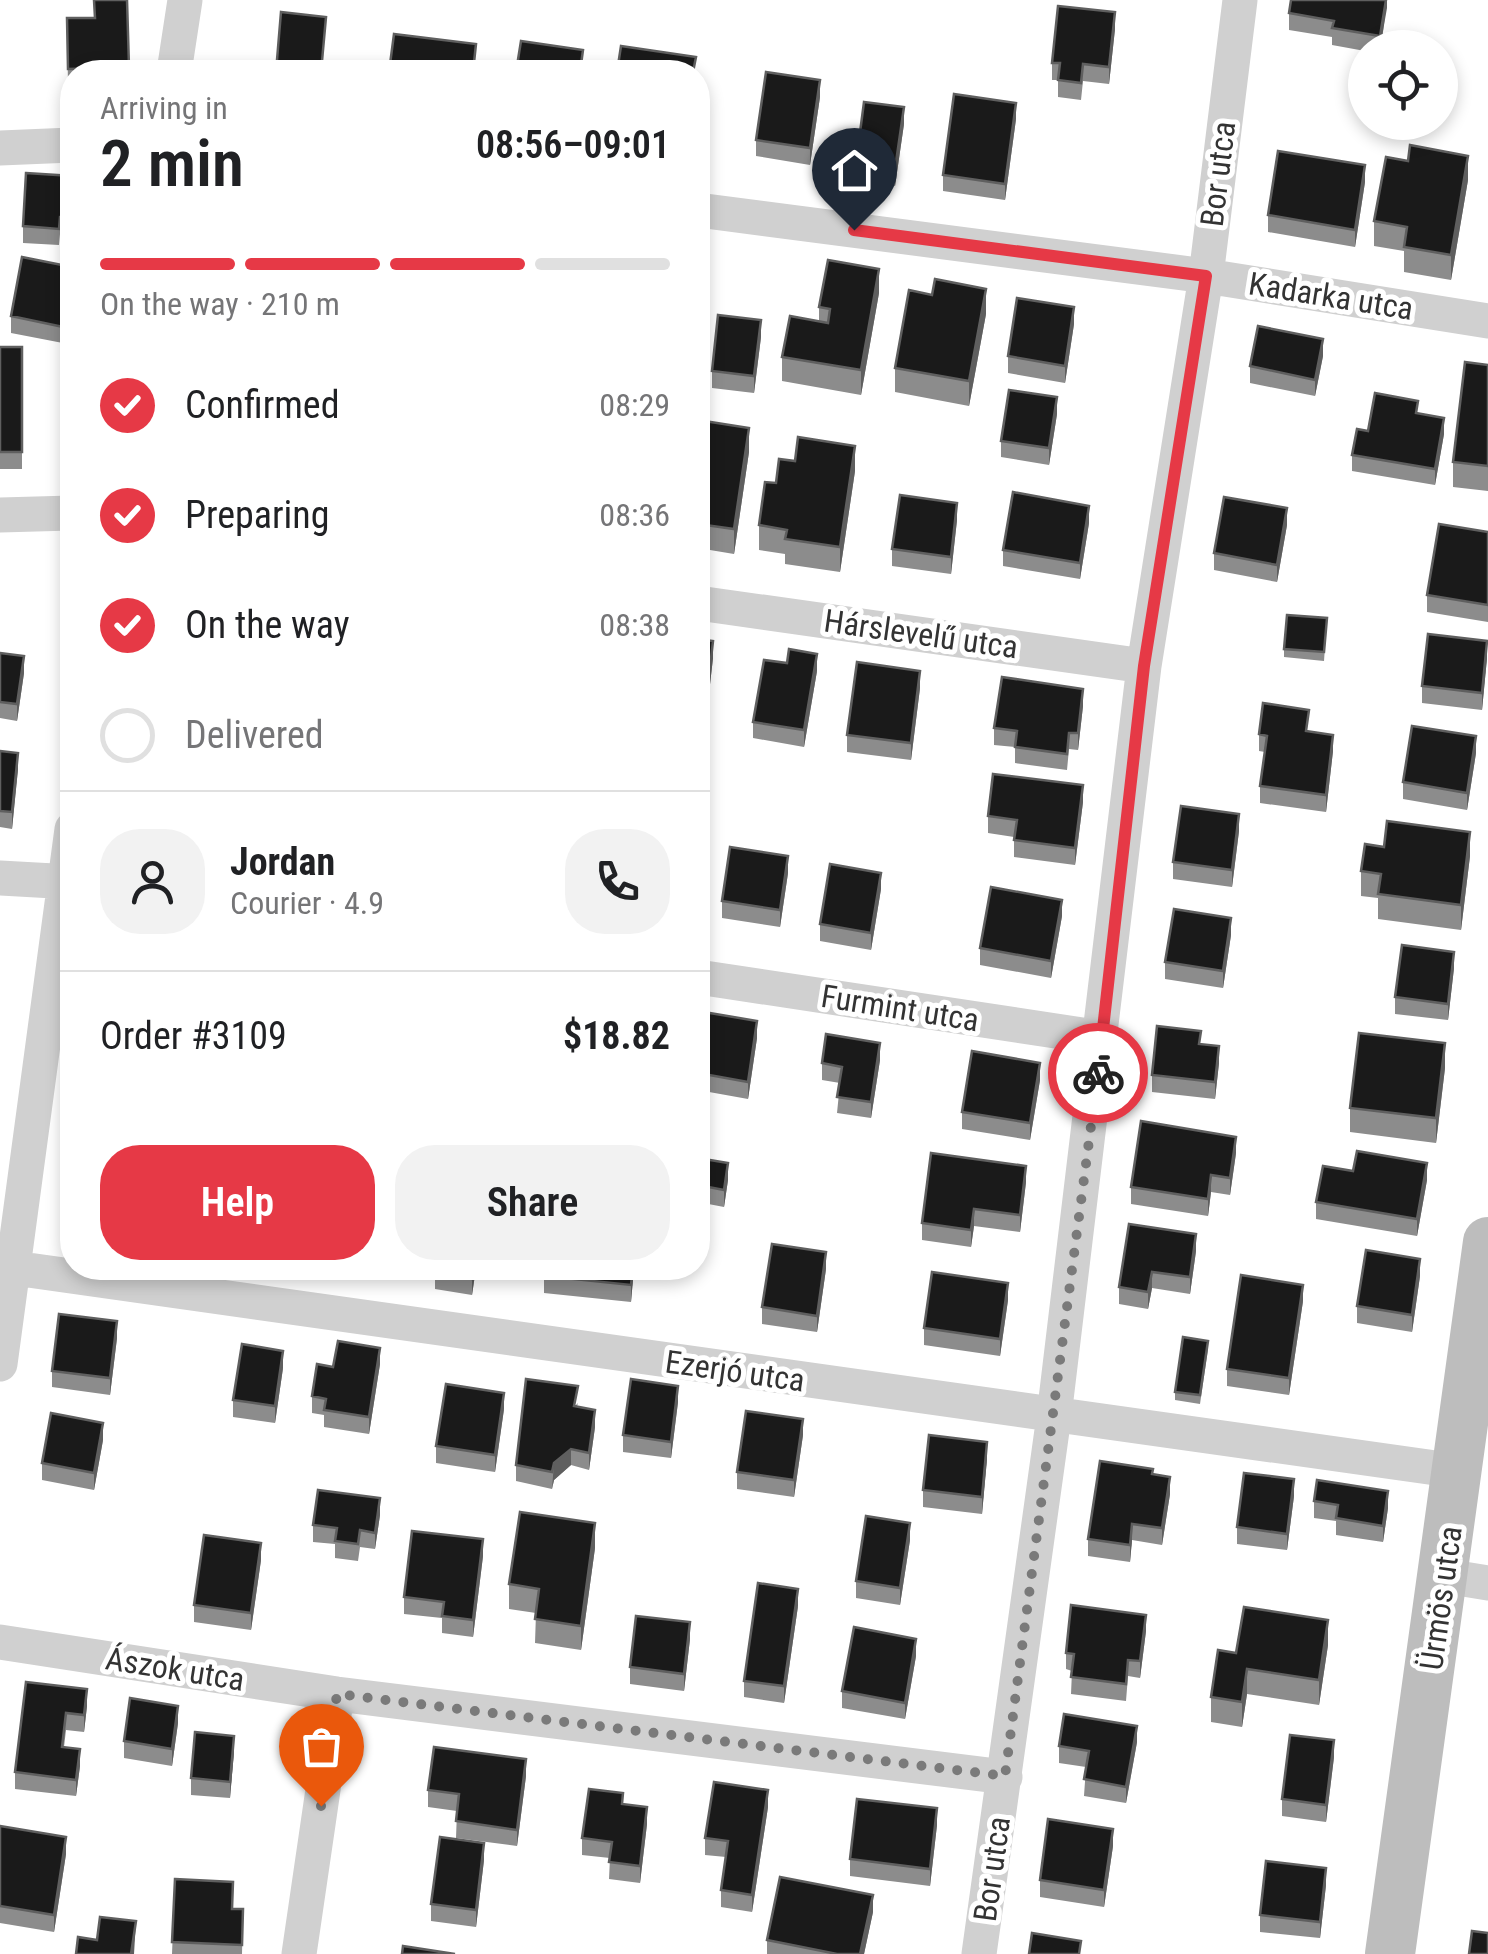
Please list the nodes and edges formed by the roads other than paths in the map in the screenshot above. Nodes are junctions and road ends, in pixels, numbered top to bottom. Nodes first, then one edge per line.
1 (185, 0) edge
2 (1240, 0) edge
3 (176, 60) edge
4 (60, 146) edge
5 (0, 148) edge
6 (710, 212) edge
7 (1206, 276) junction
8 (1488, 321) edge
9 (60, 513) edge
10 (0, 515) edge
11 (710, 604) edge
12 (1144, 666) junction
13 (0, 878) edge
14 (60, 881) edge
15 (60, 944) edge
16 (710, 979) edge
17 (1102, 1038) junction
18 (1488, 1242) edge
19 (14, 1268) junction
20 (60, 1275) edge
21 (98, 1280) edge
22 (0, 1364) edge
23 (1054, 1416) junction
24 (1457, 1471) junction
25 (1466, 1580) edge
26 (0, 1642) edge
27 (337, 1694) junction
28 (1005, 1776) junction
29 (300, 1954) edge
30 (980, 1954) edge
31 (1390, 1954) edge

1 - 3 street
2 - 7 street, Bor utca
4 - 5 street
6 - 7 street, Kadarka utca
7 - 8 street, Kadarka utca
7 - 12 street, Bor utca
9 - 10 street
11 - 12 street, Hárslevelű utca
12 - 17 street, Bor utca
13 - 14 street
15 - 19 street
16 - 17 street, Furmint utca
17 - 23 street, Bor utca
18 - 24 street, Ürmös utca
19 - 20 street, Ezerjó utca
19 - 22 street
21 - 23 street, Ezerjó utca
23 - 24 street, Ezerjó utca
23 - 28 street, Bor utca
24 - 25 street, Ürmös utca
25 - 31 street, Ürmös utca
26 - 27 street, Ászok utca
27 - 28 street, Ászok utca
27 - 29 street
28 - 30 street, Bor utca

